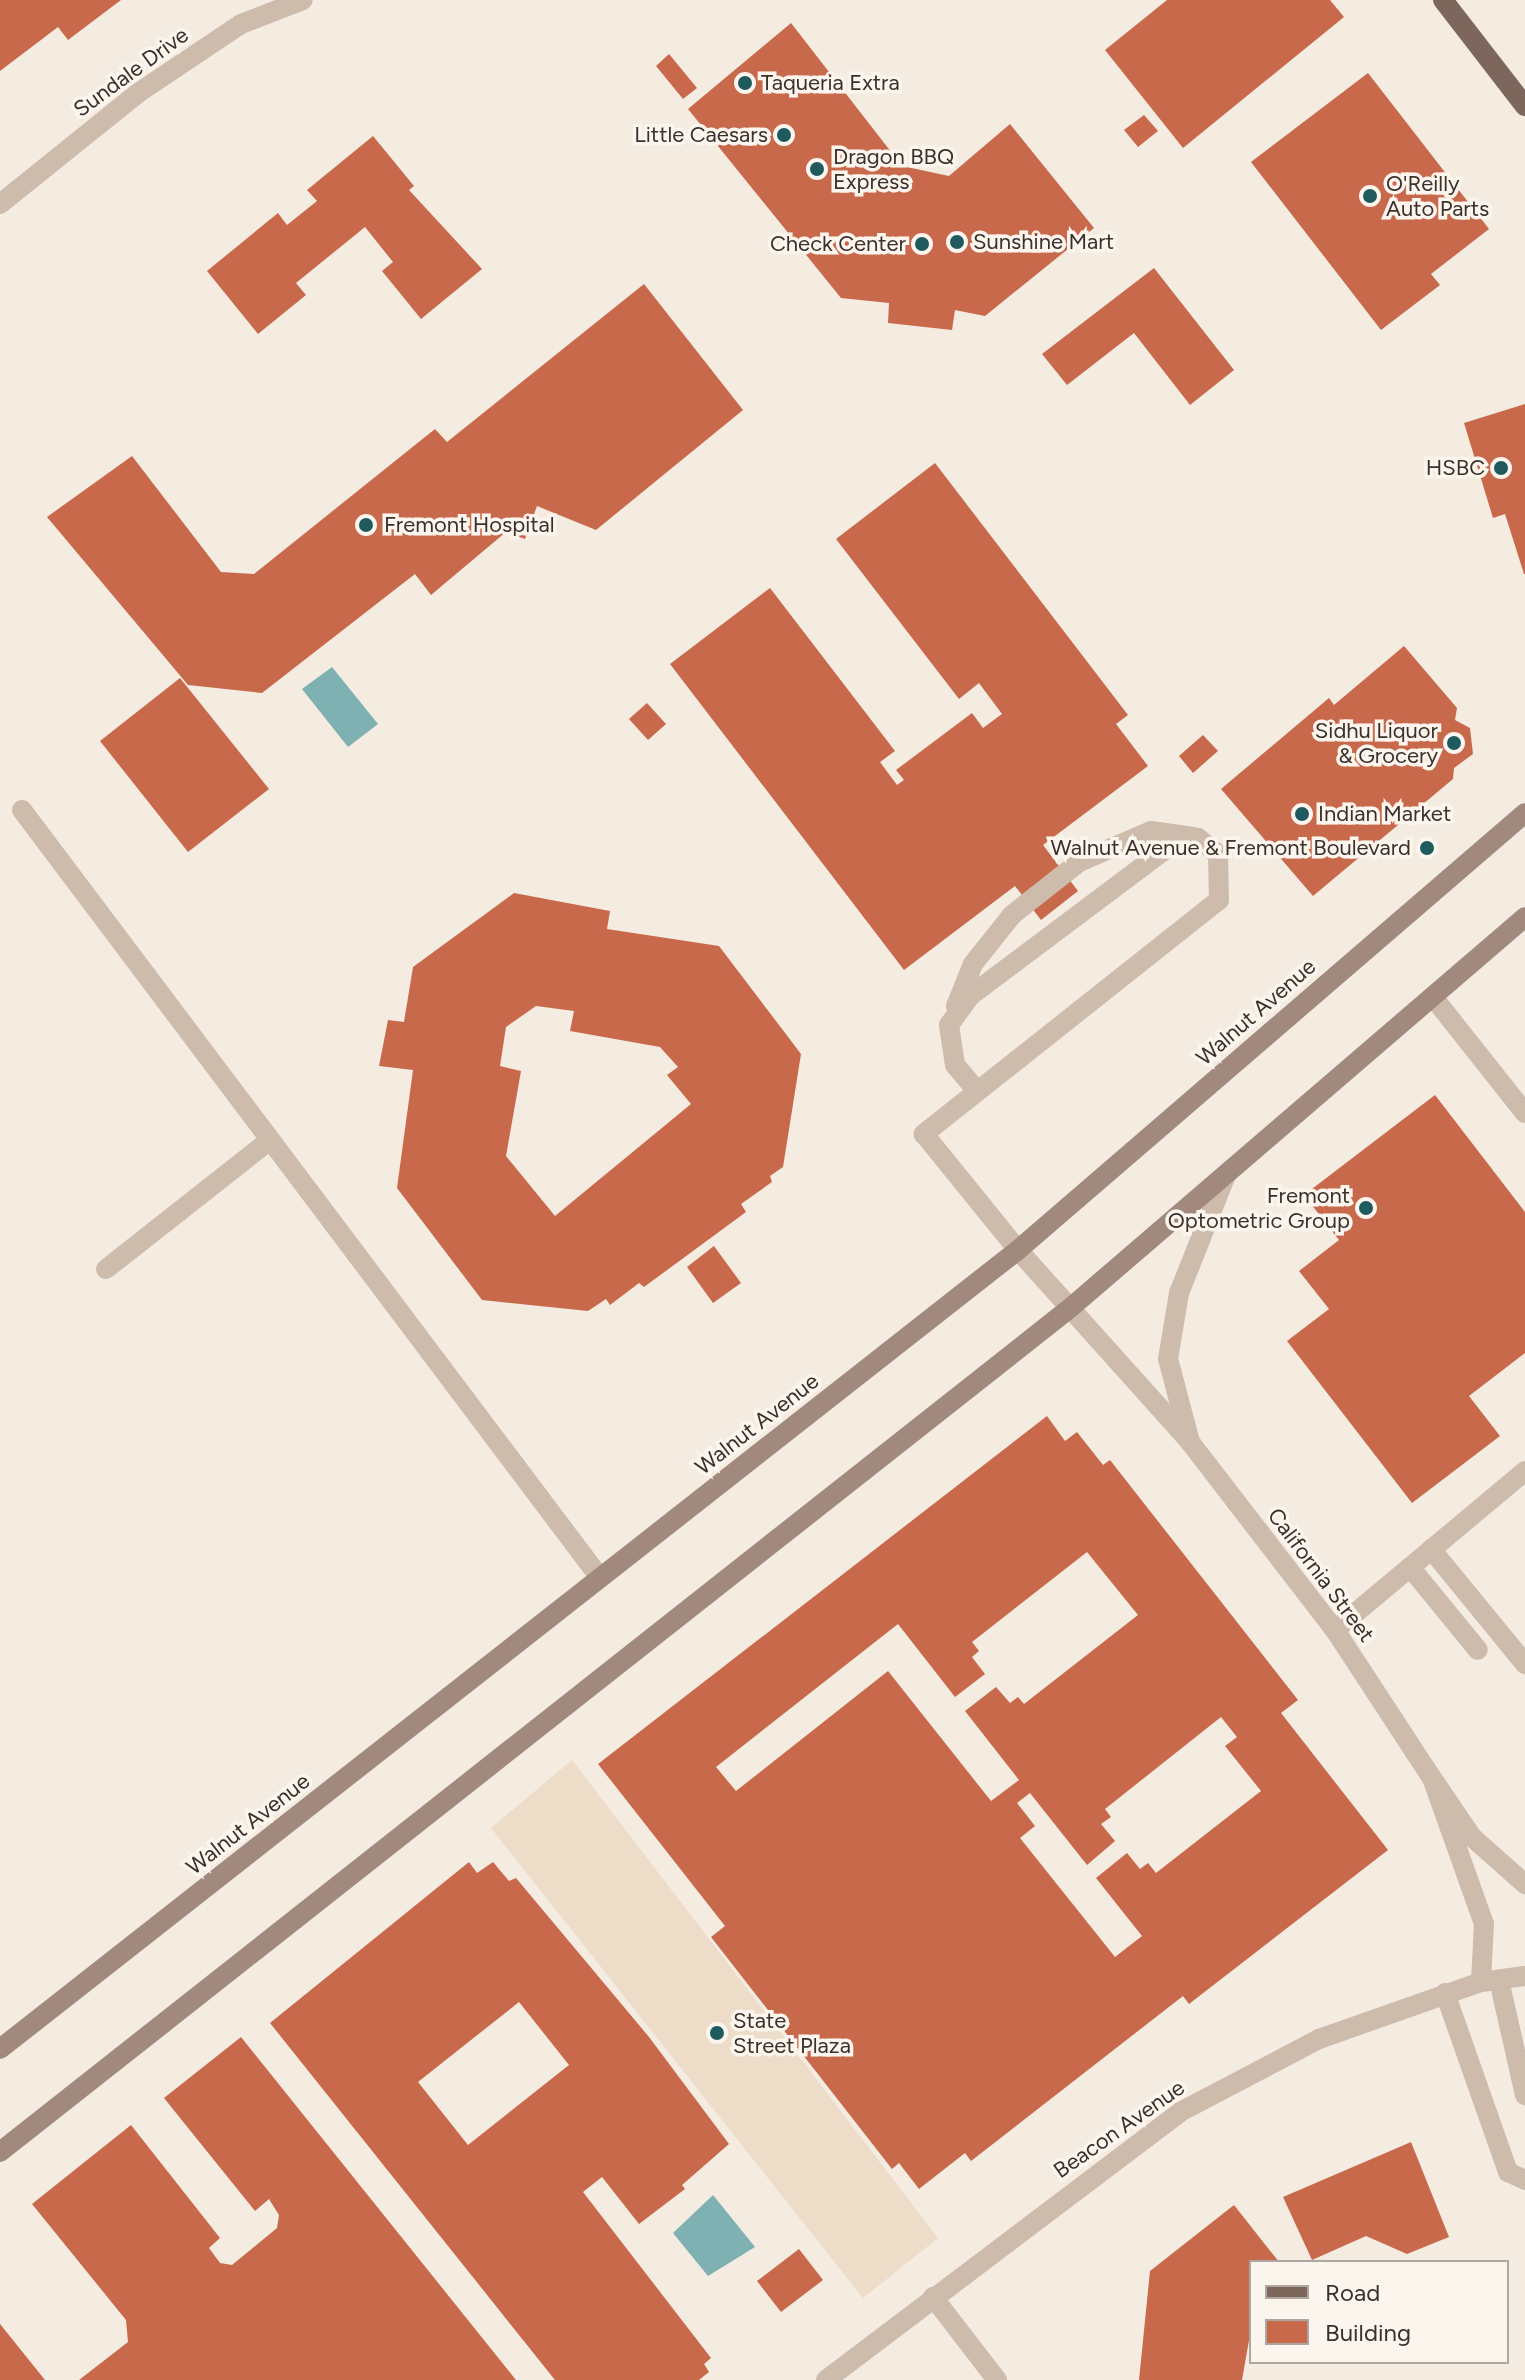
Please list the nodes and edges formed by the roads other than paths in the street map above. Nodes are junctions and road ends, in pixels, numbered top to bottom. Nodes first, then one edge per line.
1 (303, 0) edge
2 (1443, 0) edge
3 (1525, 106) edge
4 (0, 204) edge
5 (22, 810) dead end
6 (1525, 813) edge
7 (1198, 838) junction
8 (1525, 917) edge
9 (1433, 997) junction
10 (949, 1025) junction
11 (977, 1091) junction
12 (1525, 1113) edge
13 (270, 1140) junction
14 (1226, 1175) junction
15 (1018, 1250) junction
16 (106, 1269) dead end
17 (1069, 1309) junction
18 (1190, 1442) junction
19 (1525, 1471) edge
20 (1431, 1549) junction
21 (1410, 1567) junction
22 (600, 1578) junction
23 (1335, 1630) junction
24 (1478, 1650) dead end
25 (1525, 1664) edge
26 (1432, 1778) junction
27 (1525, 1884) edge
28 (1525, 1976) edge
29 (1490, 1981) junction
30 (1445, 1993) junction
31 (0, 2049) edge
32 (1525, 2095) edge
33 (0, 2152) edge
34 (1525, 2180) edge
35 (933, 2297) junction
36 (826, 2380) edge
37 (997, 2380) edge

1 - 4 street, Sundale Drive
2 - 3 main road
5 - 13 street
6 - 15 main road, Walnut Avenue
7 - 10 street
7 - 10 street
7 - 11 street
8 - 9 main road
9 - 12 street
9 - 14 main road
10 - 11 street
11 - 15 street, California Street
13 - 16 street
13 - 22 street
14 - 17 main road
14 - 18 street
15 - 17 street, California Street
15 - 22 main road, Walnut Avenue
17 - 18 street, California Street
17 - 33 main road
18 - 23 street, California Street
19 - 20 street
20 - 21 street
20 - 25 street
21 - 23 street
21 - 24 street
22 - 31 main road, Walnut Avenue
23 - 26 street, California Street
26 - 27 street
26 - 29 street, California Street
28 - 29 street, Beacon Avenue
29 - 30 street, Beacon Avenue
29 - 32 street, California Street
30 - 34 street
30 - 35 street, Beacon Avenue
35 - 36 street, Beacon Avenue
35 - 37 street

